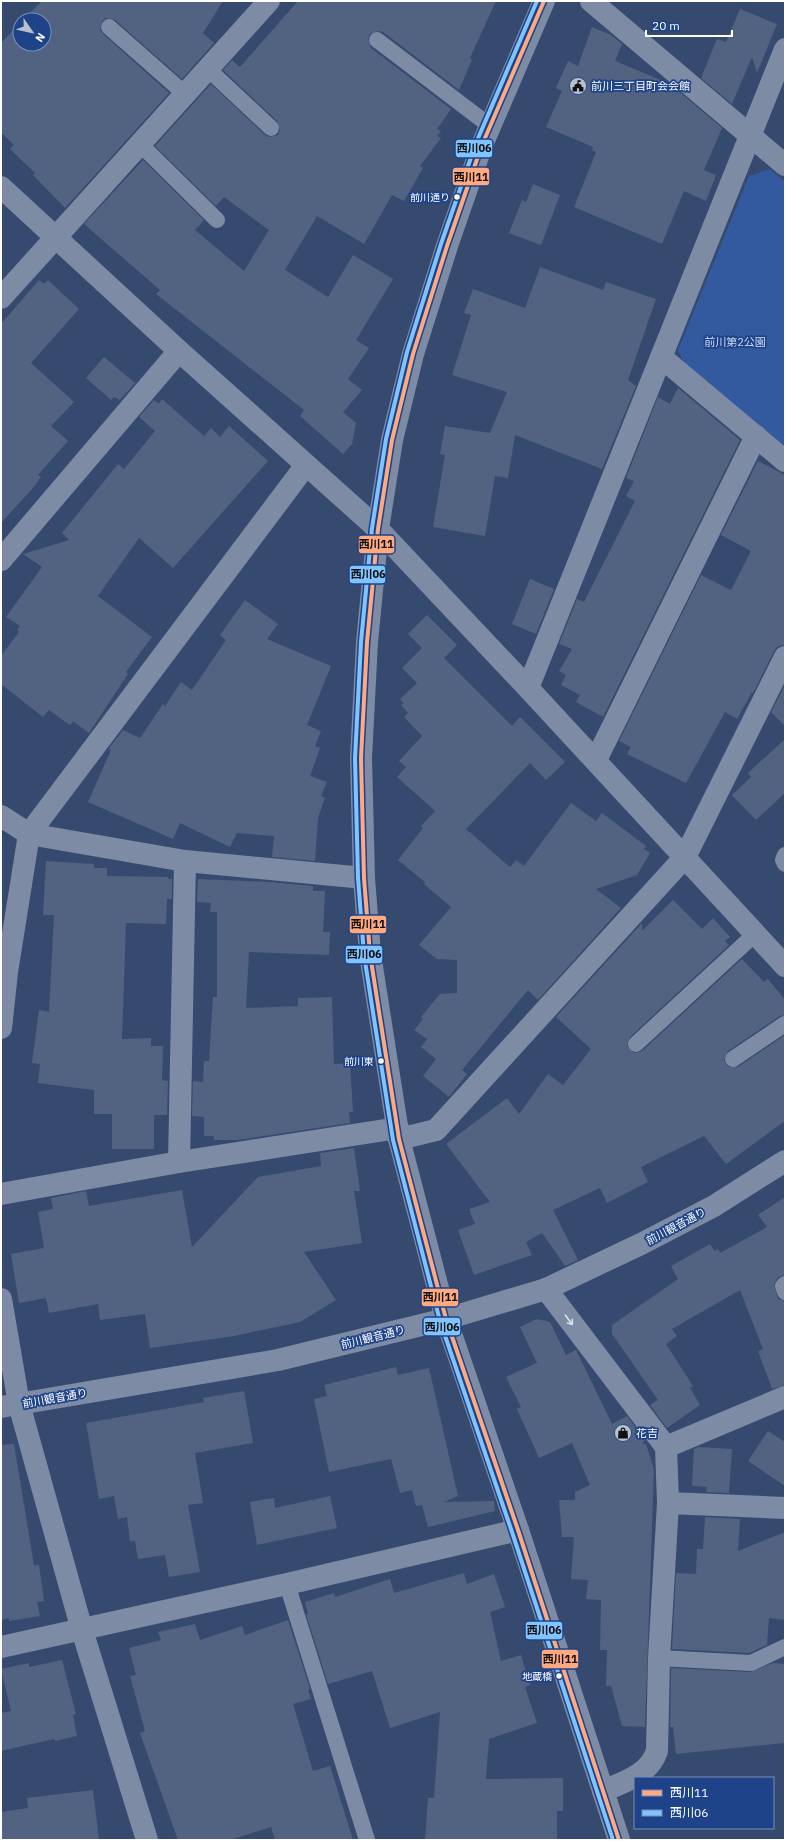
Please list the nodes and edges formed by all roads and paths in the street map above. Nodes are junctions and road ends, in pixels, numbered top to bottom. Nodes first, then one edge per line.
1 (269, 1) edge
2 (544, 1) edge
3 (591, 1) edge
4 (109, 27) dead end
5 (377, 40) dead end
6 (785, 49) edge
7 (208, 69) junction
8 (185, 94) junction
9 (490, 126) junction
10 (272, 128) dead end
11 (750, 136) junction
12 (140, 144) junction
13 (785, 165) edge
14 (1, 187) edge
15 (217, 220) dead end
16 (56, 238) junction
17 (1, 298) edge
18 (179, 351) junction
19 (661, 357) junction
20 (756, 436) junction
21 (785, 461) edge
22 (306, 465) junction
23 (378, 530) junction
24 (1, 560) edge
25 (785, 657) edge
26 (528, 688) junction
27 (596, 760) junction
28 (1, 816) edge
29 (29, 834) junction
30 (785, 855) edge
31 (685, 857) junction
32 (185, 861) junction
33 (785, 864) edge
34 (364, 878) junction
35 (755, 934) junction
36 (785, 966) edge
37 (4, 972) edge
38 (785, 1024) edge
39 (1, 1028) edge
40 (636, 1044) dead end
41 (733, 1059) dead end
42 (398, 1134) junction
43 (785, 1161) edge
44 (179, 1162) junction
45 (1, 1194) edge
46 (785, 1284) edge
47 (546, 1289) junction
48 (785, 1292) edge
49 (1, 1299) edge
50 (446, 1319) junction
51 (785, 1397) edge
52 (10, 1406) edge
53 (666, 1447) junction
54 (668, 1503) junction
55 (785, 1508) edge
56 (518, 1530) junction
57 (287, 1584) junction
58 (82, 1630) junction
59 (1, 1647) edge
60 (785, 1647) edge
61 (659, 1658) junction
62 (603, 1792) junction
63 (147, 1840) edge
64 (367, 1840) edge
65 (619, 1840) edge

1 - 7 street
2 - 9 street
3 - 11 street
4 - 8 lane
5 - 9 lane
6 - 11 street
7 - 8 street
7 - 10 lane
8 - 12 street
9 - 23 street
11 - 13 street
11 - 19 street
12 - 15 lane
12 - 16 street
14 - 16 street
16 - 17 street
16 - 18 street
18 - 22 street
18 - 24 street
19 - 20 street
19 - 26 street
20 - 21 street
20 - 27 street
22 - 23 street
22 - 29 street
23 - 26 street
23 - 34 street
25 - 31 street
26 - 27 street
27 - 31 street
28 - 29 street
29 - 32 street
29 - 37 street
30 - 33 lane
31 - 35 street
31 - 42 street
32 - 34 street
32 - 44 street
34 - 42 street
35 - 36 street
35 - 40 lane
37 - 39 street
38 - 41 lane
42 - 44 street
42 - 50 street
43 - 47 street, 前川観音通り
44 - 45 street
46 - 48 lane
47 - 50 street, 前川観音通り
47 -> 53 street
49 - 52 street
50 - 52 street, 前川観音通り
50 - 56 street
51 - 53 street
52 - 58 street
53 - 54 street
54 - 55 street
54 - 61 street
56 - 57 street
56 - 62 street
57 - 58 street
57 - 64 lane
58 - 59 street
58 - 63 street
60 - 61 lane
61 - 62 street
62 - 65 street

